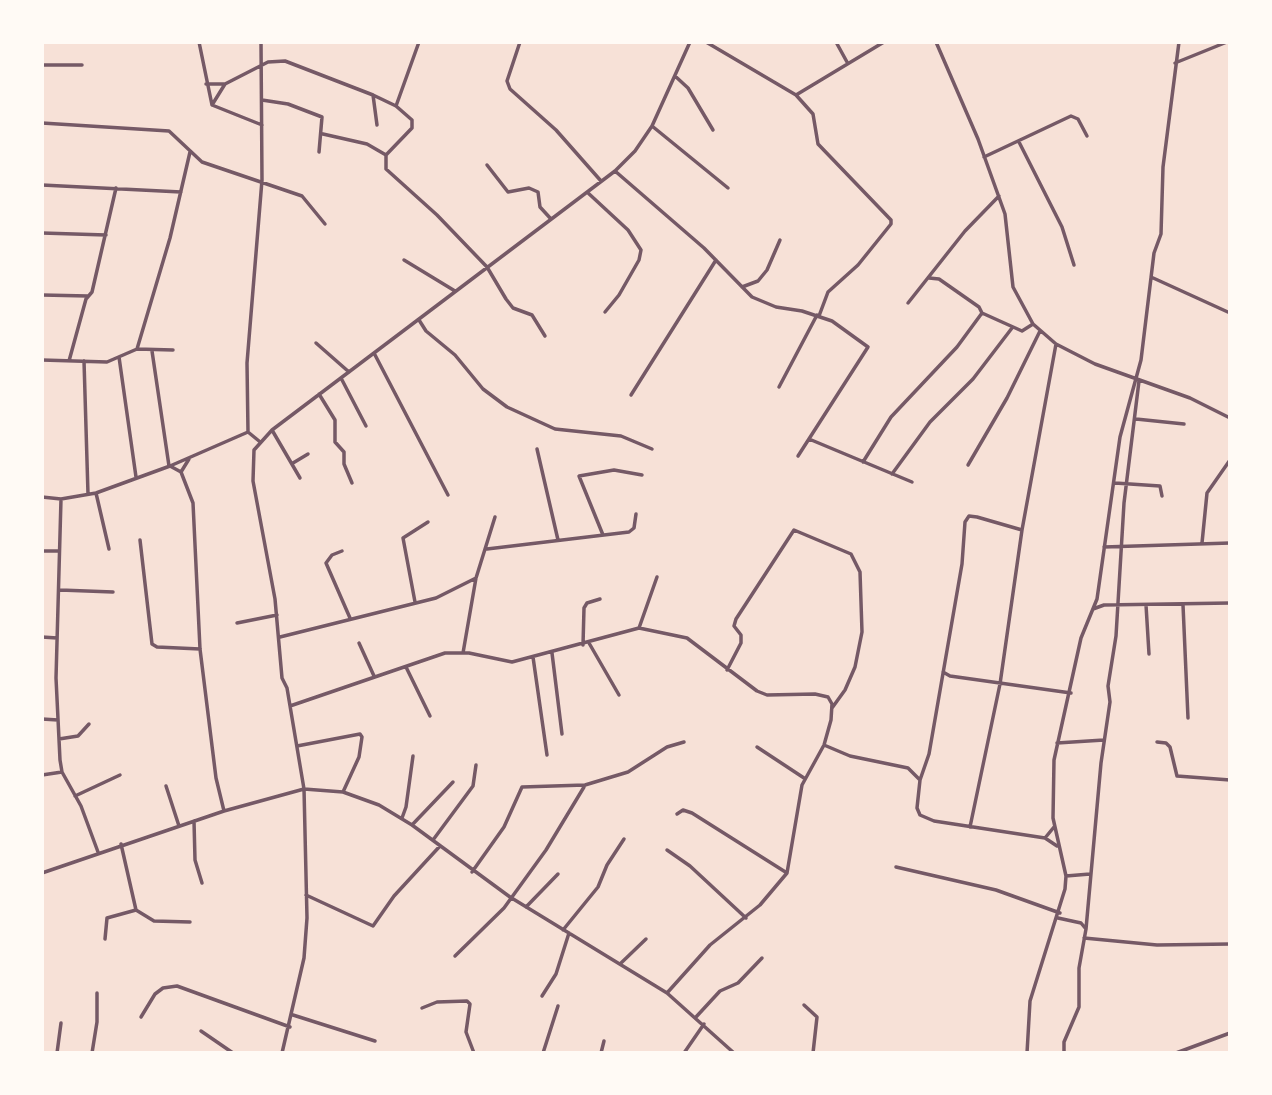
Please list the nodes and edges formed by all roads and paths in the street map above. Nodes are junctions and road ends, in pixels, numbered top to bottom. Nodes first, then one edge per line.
1 (199, 42) edge
2 (261, 42) edge
3 (419, 42) edge
4 (520, 42) edge
5 (690, 42) edge
6 (706, 42) edge
7 (836, 42) edge
8 (884, 42) edge
9 (936, 42) edge
10 (1179, 42) edge
11 (1227, 42) edge
12 (847, 62) junction
13 (1175, 63) junction
14 (42, 65) edge
15 (82, 65) dead end
16 (260, 66) junction
17 (675, 76) junction
18 (225, 83) junction
19 (206, 84) junction
20 (796, 94) junction
21 (373, 95) junction
22 (262, 100) junction
23 (212, 105) junction
24 (396, 106) junction
25 (42, 123) edge
26 (262, 125) junction
27 (377, 125) dead end
28 (652, 126) junction
29 (713, 130) dead end
30 (322, 132) junction
31 (1087, 136) dead end
32 (1020, 142) junction
33 (190, 152) junction
34 (319, 152) dead end
35 (386, 155) junction
36 (984, 157) junction
37 (487, 166) dead end
38 (615, 171) junction
39 (262, 180) junction
40 (601, 181) junction
41 (42, 185) edge
42 (116, 188) junction
43 (728, 188) dead end
44 (181, 191) junction
45 (587, 192) junction
46 (999, 196) junction
47 (551, 219) junction
48 (325, 224) dead end
49 (42, 233) edge
50 (106, 234) junction
51 (780, 240) dead end
52 (404, 260) dead end
53 (716, 260) junction
54 (1074, 265) dead end
55 (487, 267) junction
56 (934, 271) junction
57 (1151, 277) junction
58 (929, 278) junction
59 (939, 279) junction
60 (1159, 281) junction
61 (742, 287) junction
62 (1149, 287) junction
63 (455, 291) junction
64 (42, 295) edge
65 (88, 296) junction
66 (908, 303) dead end
67 (606, 312) dead end
68 (982, 313) junction
69 (1230, 313) edge
70 (818, 315) junction
71 (419, 319) junction
72 (1033, 324) junction
73 (1012, 328) junction
74 (1040, 331) junction
75 (545, 335) dead end
76 (316, 342) dead end
77 (1056, 344) junction
78 (137, 349) junction
79 (152, 350) junction
80 (173, 350) dead end
81 (374, 353) junction
82 (119, 357) junction
83 (42, 360) edge
84 (69, 361) junction
85 (84, 361) junction
86 (349, 372) junction
87 (341, 377) junction
88 (1137, 380) junction
89 (779, 387) dead end
90 (319, 394) junction
91 (631, 395) dead end
92 (1230, 418) edge
93 (1136, 419) junction
94 (1184, 424) dead end
95 (366, 426) dead end
96 (272, 430) junction
97 (248, 432) junction
98 (809, 439) junction
99 (259, 441) junction
100 (537, 449) dead end
101 (652, 449) dead end
102 (308, 454) dead end
103 (798, 456) dead end
104 (190, 458) junction
105 (1230, 460) edge
106 (863, 462) junction
107 (293, 463) junction
108 (968, 465) dead end
109 (169, 466) junction
110 (181, 472) junction
111 (892, 474) junction
112 (642, 475) dead end
113 (136, 477) junction
114 (300, 478) dead end
115 (912, 482) dead end
116 (352, 483) dead end
117 (1115, 483) junction
118 (1126, 484) junction
119 (96, 492) junction
120 (88, 494) junction
121 (448, 495) dead end
122 (1162, 496) dead end
123 (42, 497) edge
124 (61, 499) junction
125 (636, 514) dead end
126 (495, 517) dead end
127 (428, 522) dead end
128 (1022, 530) junction
129 (603, 535) junction
130 (140, 540) dead end
131 (558, 540) junction
132 (1202, 543) junction
133 (1230, 543) edge
134 (1104, 547) junction
135 (1122, 547) junction
136 (109, 549) dead end
137 (487, 549) junction
138 (42, 551) edge
139 (59, 551) junction
140 (342, 551) dead end
141 (657, 577) dead end
142 (476, 578) junction
143 (60, 590) junction
144 (113, 592) dead end
145 (600, 599) dead end
146 (1097, 599) junction
147 (415, 602) junction
148 (1230, 603) edge
149 (1104, 605) junction
150 (1117, 605) junction
151 (1146, 605) junction
152 (1183, 605) junction
153 (1093, 609) junction
154 (277, 615) junction
155 (350, 618) junction
156 (237, 623) dead end
157 (639, 628) junction
158 (42, 637) edge
159 (280, 637) junction
160 (57, 638) junction
161 (359, 643) dead end
162 (589, 643) junction
163 (583, 645) junction
164 (200, 649) junction
165 (463, 653) junction
166 (552, 653) junction
167 (1149, 654) dead end
168 (533, 657) junction
169 (406, 667) junction
170 (727, 670) junction
171 (943, 672) junction
172 (374, 676) junction
173 (950, 676) junction
174 (941, 681) junction
175 (1000, 684) junction
176 (1071, 693) junction
177 (619, 695) dead end
178 (290, 706) junction
179 (832, 708) junction
180 (430, 716) dead end
181 (1188, 718) dead end
182 (42, 719) edge
183 (58, 720) junction
184 (89, 724) dead end
185 (562, 734) dead end
186 (59, 739) junction
187 (1104, 740) junction
188 (684, 742) dead end
189 (1157, 742) dead end
190 (1057, 743) junction
191 (824, 745) junction
192 (297, 746) junction
193 (757, 747) dead end
194 (547, 755) dead end
195 (413, 756) dead end
196 (476, 765) dead end
197 (925, 768) junction
198 (62, 772) junction
199 (916, 773) junction
200 (42, 775) edge
201 (120, 775) dead end
202 (804, 778) junction
203 (920, 780) junction
204 (1230, 780) edge
205 (453, 782) dead end
206 (585, 785) junction
207 (166, 786) dead end
208 (304, 789) junction
209 (343, 792) junction
210 (75, 796) junction
211 (224, 811) junction
212 (677, 814) dead end
213 (401, 818) junction
214 (194, 821) junction
215 (179, 825) junction
216 (412, 825) junction
217 (970, 827) junction
218 (1054, 827) junction
219 (1045, 838) junction
220 (624, 839) dead end
221 (433, 840) junction
222 (121, 844) junction
223 (440, 846) junction
224 (1057, 846) junction
225 (667, 850) dead end
226 (98, 852) junction
227 (897, 867) dead end
228 (472, 872) junction
229 (42, 873) edge
230 (787, 873) junction
231 (558, 874) dead end
232 (1090, 874) junction
233 (1066, 876) junction
234 (202, 883) dead end
235 (306, 895) junction
236 (510, 897) junction
237 (526, 907) junction
238 (136, 910) junction
239 (1059, 916) junction
240 (1087, 917) junction
241 (746, 918) junction
242 (190, 922) dead end
243 (1081, 923) junction
244 (1086, 929) junction
245 (563, 930) junction
246 (569, 933) junction
247 (1084, 938) junction
248 (105, 939) dead end
249 (646, 939) dead end
250 (1230, 944) edge
251 (455, 956) dead end
252 (762, 958) dead end
253 (620, 964) junction
254 (97, 993) dead end
255 (667, 993) junction
256 (542, 996) dead end
257 (804, 1005) dead end
258 (558, 1006) dead end
259 (422, 1008) dead end
260 (293, 1014) junction
261 (141, 1017) dead end
262 (696, 1017) junction
263 (61, 1023) dead end
264 (704, 1024) junction
265 (290, 1027) junction
266 (201, 1031) dead end
267 (1230, 1033) edge
268 (375, 1041) dead end
269 (604, 1041) dead end
270 (57, 1053) edge
271 (92, 1053) edge
272 (233, 1053) edge
273 (282, 1053) edge
274 (474, 1053) edge
275 (543, 1053) edge
276 (601, 1053) edge
277 (684, 1053) edge
278 (734, 1053) edge
279 (813, 1053) edge
280 (1027, 1053) edge
281 (1064, 1053) edge
282 (1176, 1053) edge

1 - 19 street
2 - 16 street
3 - 24 street
4 - 40 street
5 - 17 street
6 - 20 street
7 - 12 street
8 - 12 street
9 - 36 street
10 - 13 street
11 - 13 street
12 - 20 street
13 - 57 street
14 - 15 street
16 - 18 street
16 - 21 street
16 - 22 street
17 - 28 street
17 - 29 street
18 - 19 street
18 - 23 street
19 - 23 street
20 - 70 street
21 - 24 street
21 - 27 street
22 - 26 street
22 - 30 street
23 - 26 street
24 - 35 street
25 - 33 street
26 - 39 street
28 - 38 street
28 - 43 street
30 - 34 street
30 - 35 street
31 - 32 street
32 - 36 street
32 - 54 street
33 - 39 street
33 - 44 street
35 - 55 street
36 - 46 street
37 - 47 street
38 - 40 street
38 - 53 street
39 - 48 street
39 - 97 street
40 - 45 street
41 - 42 street
42 - 44 street
42 - 50 street
44 - 78 street
45 - 47 street
45 - 67 street
46 - 56 street
46 - 72 street
47 - 55 street
49 - 50 street
50 - 65 street
51 - 61 street
52 - 63 street
53 - 61 street
53 - 91 street
55 - 63 street
55 - 75 street
56 - 58 street
56 - 59 street
57 - 60 street
57 - 62 street
58 - 59 street
58 - 66 street
59 - 68 street
60 - 62 street
60 - 69 street
61 - 70 street
62 - 88 street
63 - 71 street
64 - 65 street
65 - 84 street
68 - 73 street
68 - 106 street
70 - 89 street
70 - 98 street
71 - 81 street
71 - 101 street
72 - 73 street
72 - 74 street
73 - 111 street
74 - 77 street
74 - 108 street
76 - 86 street
77 - 88 street
77 - 128 street
78 - 79 street
78 - 82 street
79 - 80 street
79 - 109 street
81 - 86 street
81 - 121 street
82 - 85 street
82 - 113 street
83 - 84 street
84 - 85 street
85 - 120 street
86 - 87 street
87 - 90 street
87 - 95 street
88 - 92 street
88 - 93 street
88 - 117 street
90 - 96 street
90 - 116 street
93 - 94 street
93 - 118 street
96 - 99 street
96 - 107 street
97 - 99 street
97 - 104 street
98 - 103 street
98 - 106 street
99 - 154 street
100 - 131 street
102 - 107 street
104 - 109 street
104 - 110 street
105 - 132 street
106 - 111 street
107 - 114 street
109 - 110 street
109 - 113 street
110 - 164 street
111 - 115 street
112 - 129 street
113 - 119 street
117 - 118 street
117 - 134 street
118 - 122 street
118 - 135 street
119 - 120 street
119 - 136 street
120 - 124 street
123 - 124 street
124 - 139 street
125 - 129 street
126 - 137 street
127 - 147 street
128 - 171 street
128 - 175 street
129 - 131 street
130 - 164 street
131 - 137 street
132 - 133 street
132 - 135 street
134 - 135 street
134 - 146 street
135 - 150 street
137 - 142 street
138 - 139 street
139 - 143 street
140 - 155 street
141 - 157 street
142 - 147 street
142 - 165 street
143 - 144 street
143 - 160 street
145 - 163 street
146 - 149 street
146 - 153 street
147 - 155 street
148 - 152 street
149 - 150 street
149 - 153 street
150 - 151 street
150 - 187 street
151 - 152 street
151 - 167 street
152 - 181 street
153 - 176 street
154 - 156 street
154 - 159 street
155 - 159 street
157 - 162 street
157 - 170 street
158 - 160 street
159 - 178 street
160 - 183 street
161 - 172 street
162 - 163 street
162 - 177 street
163 - 166 street
164 - 211 street
165 - 168 street
165 - 169 street
166 - 168 street
166 - 185 street
168 - 194 street
169 - 172 street
169 - 180 street
170 - 179 street
170 - 179 street
171 - 173 street
171 - 174 street
172 - 178 street
173 - 174 street
173 - 175 street
174 - 197 street
175 - 176 street
175 - 217 street
176 - 190 street
178 - 192 street
179 - 191 street
182 - 183 street
183 - 186 street
184 - 186 street
186 - 198 street
187 - 190 street
187 - 232 street
188 - 206 street
189 - 204 street
190 - 218 street
191 - 199 street
191 - 202 street
192 - 208 street
192 - 209 street
193 - 202 street
195 - 213 street
196 - 221 street
197 - 199 street
197 - 203 street
198 - 200 street
198 - 210 street
199 - 203 street
201 - 210 street
202 - 230 street
203 - 217 street
205 - 216 street
206 - 228 street
206 - 236 street
207 - 215 street
208 - 209 street
208 - 211 street
208 - 235 street
209 - 213 street
210 - 226 street
211 - 214 street
212 - 230 street
213 - 216 street
214 - 215 street
214 - 234 street
215 - 222 street
216 - 221 street
217 - 219 street
218 - 219 street
218 - 224 street
219 - 224 street
220 - 245 street
221 - 223 street
222 - 226 street
222 - 238 street
223 - 228 street
223 - 235 street
224 - 233 street
225 - 241 street
226 - 229 street
227 - 239 street
228 - 236 street
230 - 241 street
231 - 237 street
232 - 233 street
232 - 240 street
233 - 239 street
235 - 260 street
236 - 237 street
236 - 251 street
237 - 245 street
238 - 242 street
238 - 248 street
239 - 243 street
239 - 280 street
240 - 243 street
240 - 244 street
241 - 255 street
243 - 244 street
244 - 247 street
245 - 246 street
246 - 253 street
246 - 256 street
247 - 250 street
247 - 281 street
249 - 253 street
252 - 262 street
253 - 255 street
254 - 271 street
255 - 262 street
257 - 279 street
258 - 275 street
259 - 274 street
260 - 265 street
260 - 268 street
261 - 265 street
262 - 264 street
263 - 270 street
264 - 277 street
264 - 278 street
265 - 273 street
266 - 272 street
267 - 282 street
269 - 276 street

